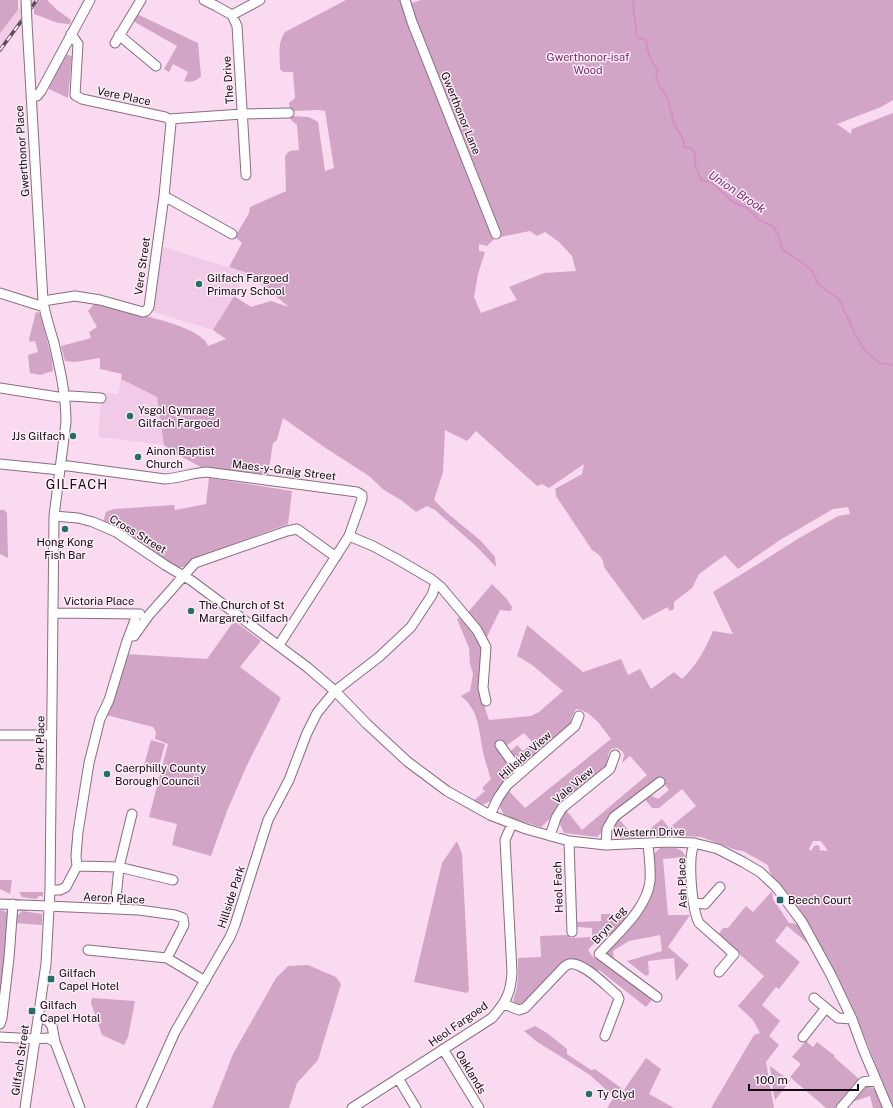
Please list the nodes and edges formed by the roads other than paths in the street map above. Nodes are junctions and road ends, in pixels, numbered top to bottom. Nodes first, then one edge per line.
1 (26, 0) edge
2 (90, 0) edge
3 (141, 0) edge
4 (204, 0) edge
5 (260, 0) edge
6 (405, 0) edge
7 (232, 15) junction
8 (71, 34) junction
9 (119, 35) junction
10 (115, 44) dead end
11 (156, 66) dead end
12 (31, 98) junction
13 (289, 113) dead end
14 (242, 114) junction
15 (169, 119) junction
16 (246, 175) dead end
17 (164, 196) junction
18 (232, 234) dead end
19 (496, 234) dead end
20 (0, 293) edge
21 (43, 304) junction
22 (0, 388) edge
23 (65, 397) junction
24 (101, 398) dead end
25 (0, 464) edge
26 (60, 468) junction
27 (54, 516) junction
28 (350, 536) junction
29 (336, 557) junction
30 (183, 575) junction
31 (436, 583) junction
32 (53, 613) junction
33 (145, 613) dead end
34 (135, 614) junction
35 (131, 641) dead end
36 (279, 645) junction
37 (335, 691) junction
38 (486, 701) dead end
39 (579, 716) dead end
40 (0, 735) edge
41 (51, 735) junction
42 (500, 745) dead end
43 (615, 755) dead end
44 (520, 773) junction
45 (660, 782) dead end
46 (132, 814) dead end
47 (490, 816) junction
48 (512, 824) junction
49 (550, 836) junction
50 (568, 841) junction
51 (694, 843) junction
52 (648, 844) junction
53 (606, 845) junction
54 (77, 866) junction
55 (119, 867) junction
56 (173, 880) dead end
57 (720, 887) dead end
58 (50, 890) junction
59 (0, 904) edge
60 (13, 904) junction
61 (694, 904) junction
62 (49, 907) junction
63 (115, 909) junction
64 (572, 932) dead end
65 (88, 950) dead end
66 (167, 958) junction
67 (719, 972) dead end
68 (205, 981) junction
69 (657, 997) dead end
70 (814, 998) dead end
71 (504, 1004) junction
72 (826, 1008) junction
73 (39, 1016) junction
74 (852, 1019) junction
75 (0, 1024) edge
76 (605, 1036) dead end
77 (0, 1037) edge
78 (803, 1037) dead end
79 (35, 1039) junction
80 (55, 1042) junction
81 (443, 1049) junction
82 (398, 1078) junction
83 (876, 1080) junction
84 (26, 1108) edge
85 (80, 1108) edge
86 (141, 1108) edge
87 (352, 1108) edge
88 (416, 1108) edge
89 (479, 1108) edge
90 (841, 1108) edge
91 (888, 1108) edge

1 - 12 street, Gwerthonor Place, bridge
2 - 8 street
3 - 9 street
4 - 7 street
5 - 7 street
6 - 19 street, Gwerthonor Lane
7 - 14 street, The Drive
8 - 12 street
8 - 15 street, Vere Place
9 - 10 street
9 - 11 street
12 - 21 street, Gwerthonor Place
13 - 14 street, Vere Place
14 - 15 street, Vere Place
14 - 16 street, The Drive
15 - 17 street, Vere Street
17 - 18 street
17 - 21 street, Vere Street
20 - 21 street
21 - 23 street, Gwerthonor Place
22 - 23 street
23 - 24 street
23 - 26 street, Park Place
25 - 26 street, Maes-y-Graig Street
26 - 27 street, Park Place
26 - 28 street, Maes-y-Graig Street
27 - 30 street, Cross Street
27 - 32 street, Park Place
28 - 29 street
28 - 31 street
29 - 30 street
29 - 36 street
30 - 35 street
30 - 36 street, Cross Street
31 - 37 street, Hillside Park
31 - 38 street
32 - 34 street, Victoria Place
32 - 41 street, Park Place
33 - 34 street, Victoria Place
34 - 54 street
36 - 37 street, Western Drive
37 - 47 street, Western Drive
37 - 68 street, Hillside Park
39 - 44 street, Hillside View
40 - 41 street
41 - 58 street, Park Place
42 - 44 street
43 - 49 street, Vale View
44 - 47 street, Hillside View
45 - 53 street
46 - 55 street
47 - 48 street, Western Drive
48 - 49 street, Western Drive
48 - 71 street, Heol Fargoed
49 - 50 street, Western Drive
50 - 53 street, Western Drive
50 - 64 street, Heol Fach
51 - 52 street, Western Drive
51 - 61 street, Ash Place
51 - 74 street, Western Drive
52 - 53 street, Western Drive
52 - 69 street, Bryn Teg
54 - 55 street
54 - 58 street
55 - 56 street
55 - 63 street
57 - 61 street
58 - 62 street, Park Place
59 - 60 street, Aeron Place
60 - 62 street, Aeron Place
60 - 75 street
61 - 67 street, Ash Place
62 - 63 street, Aeron Place
62 - 73 street, Park Place
63 - 66 street, Aeron Place
65 - 66 street
66 - 68 street
68 - 86 street, Hillside Park
70 - 72 street
71 - 76 street
71 - 81 street, Heol Fargoed
72 - 74 street
72 - 78 street
73 - 79 street, Gilfach Street
73 - 80 street
74 - 83 street, Western Drive
77 - 79 street
79 - 80 street
79 - 84 street, Gilfach Street
80 - 85 street
81 - 82 street, Heol Fargoed
81 - 89 street, Oaklands
82 - 87 street, Heol Fargoed
82 - 88 street
83 - 90 street
83 - 91 street, Western Drive

